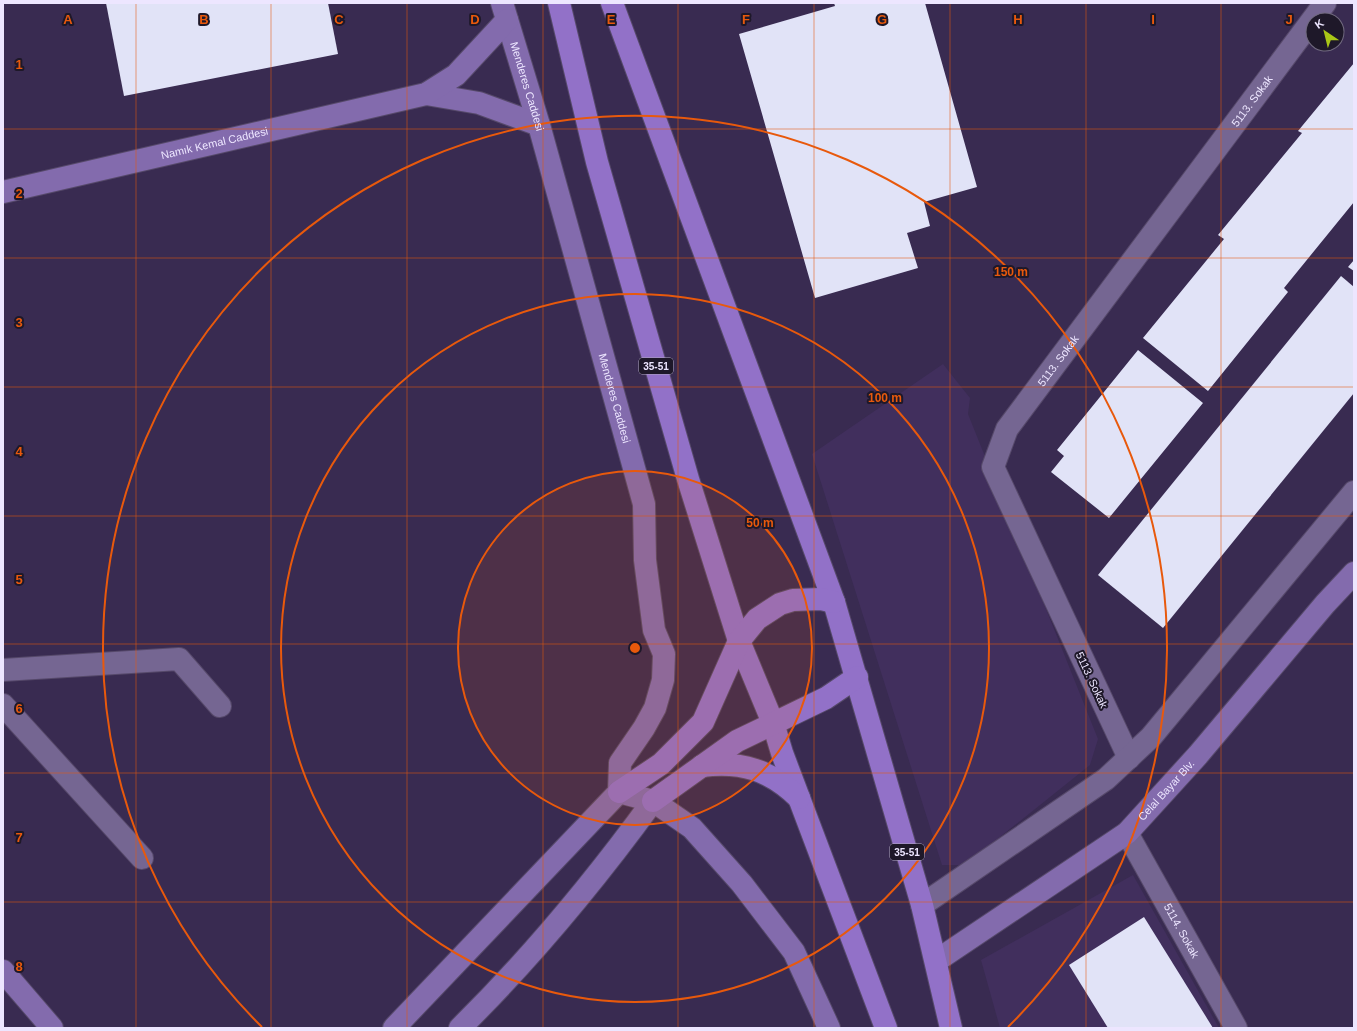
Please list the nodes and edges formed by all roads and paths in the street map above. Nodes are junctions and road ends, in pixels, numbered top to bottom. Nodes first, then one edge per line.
1 (559, 3) edge
2 (612, 3) edge
3 (1325, 3) edge
4 (504, 11) edge
5 (426, 94) junction
6 (539, 124) junction
7 (3, 192) edge
8 (1354, 492) edge
9 (1354, 573) edge
10 (834, 602) junction
11 (739, 641) junction
12 (3, 670) edge
13 (857, 677) junction
14 (3, 705) edge
15 (220, 706) dead end
16 (773, 723) junction
17 (1129, 758) junction
18 (702, 766) junction
19 (619, 792) junction
20 (800, 798) junction
21 (653, 801) junction
22 (1127, 833) junction
23 (142, 858) dead end
24 (922, 905) junction
25 (936, 961) junction
26 (3, 971) edge
27 (52, 1028) edge
28 (394, 1028) edge
29 (460, 1028) edge
30 (829, 1028) edge
31 (886, 1028) edge
32 (951, 1028) edge
33 (1236, 1028) edge

1 - 11 main road, 35-51
2 - 10 main road, 35-51
3 - 17 street, 5113. Sokak
4 - 5 street
4 - 6 street, Menderes Caddesi
5 - 6 street
5 - 7 street, Namık Kemal Caddesi
6 - 19 street, Menderes Caddesi
8 - 17 street
9 - 22 street, Celal Bayar Blv.
10 - 11 main road
10 - 13 main road, 35-51
11 - 16 main road, 35-51
11 - 19 main road
12 - 15 street
13 - 16 main road
13 - 24 main road, 35-51
14 - 23 street
16 - 18 main road
16 - 20 main road, 35-51
17 - 24 street
18 - 20 main road
18 - 21 main road
19 - 21 street
19 - 28 street
20 - 31 main road, 35-51
21 - 29 street
21 - 30 street
22 - 25 street, Celal Bayar Blv.
22 - 33 street, 5114. Sokak
24 - 25 main road, 35-51
25 - 32 main road, 35-51
26 - 27 street

